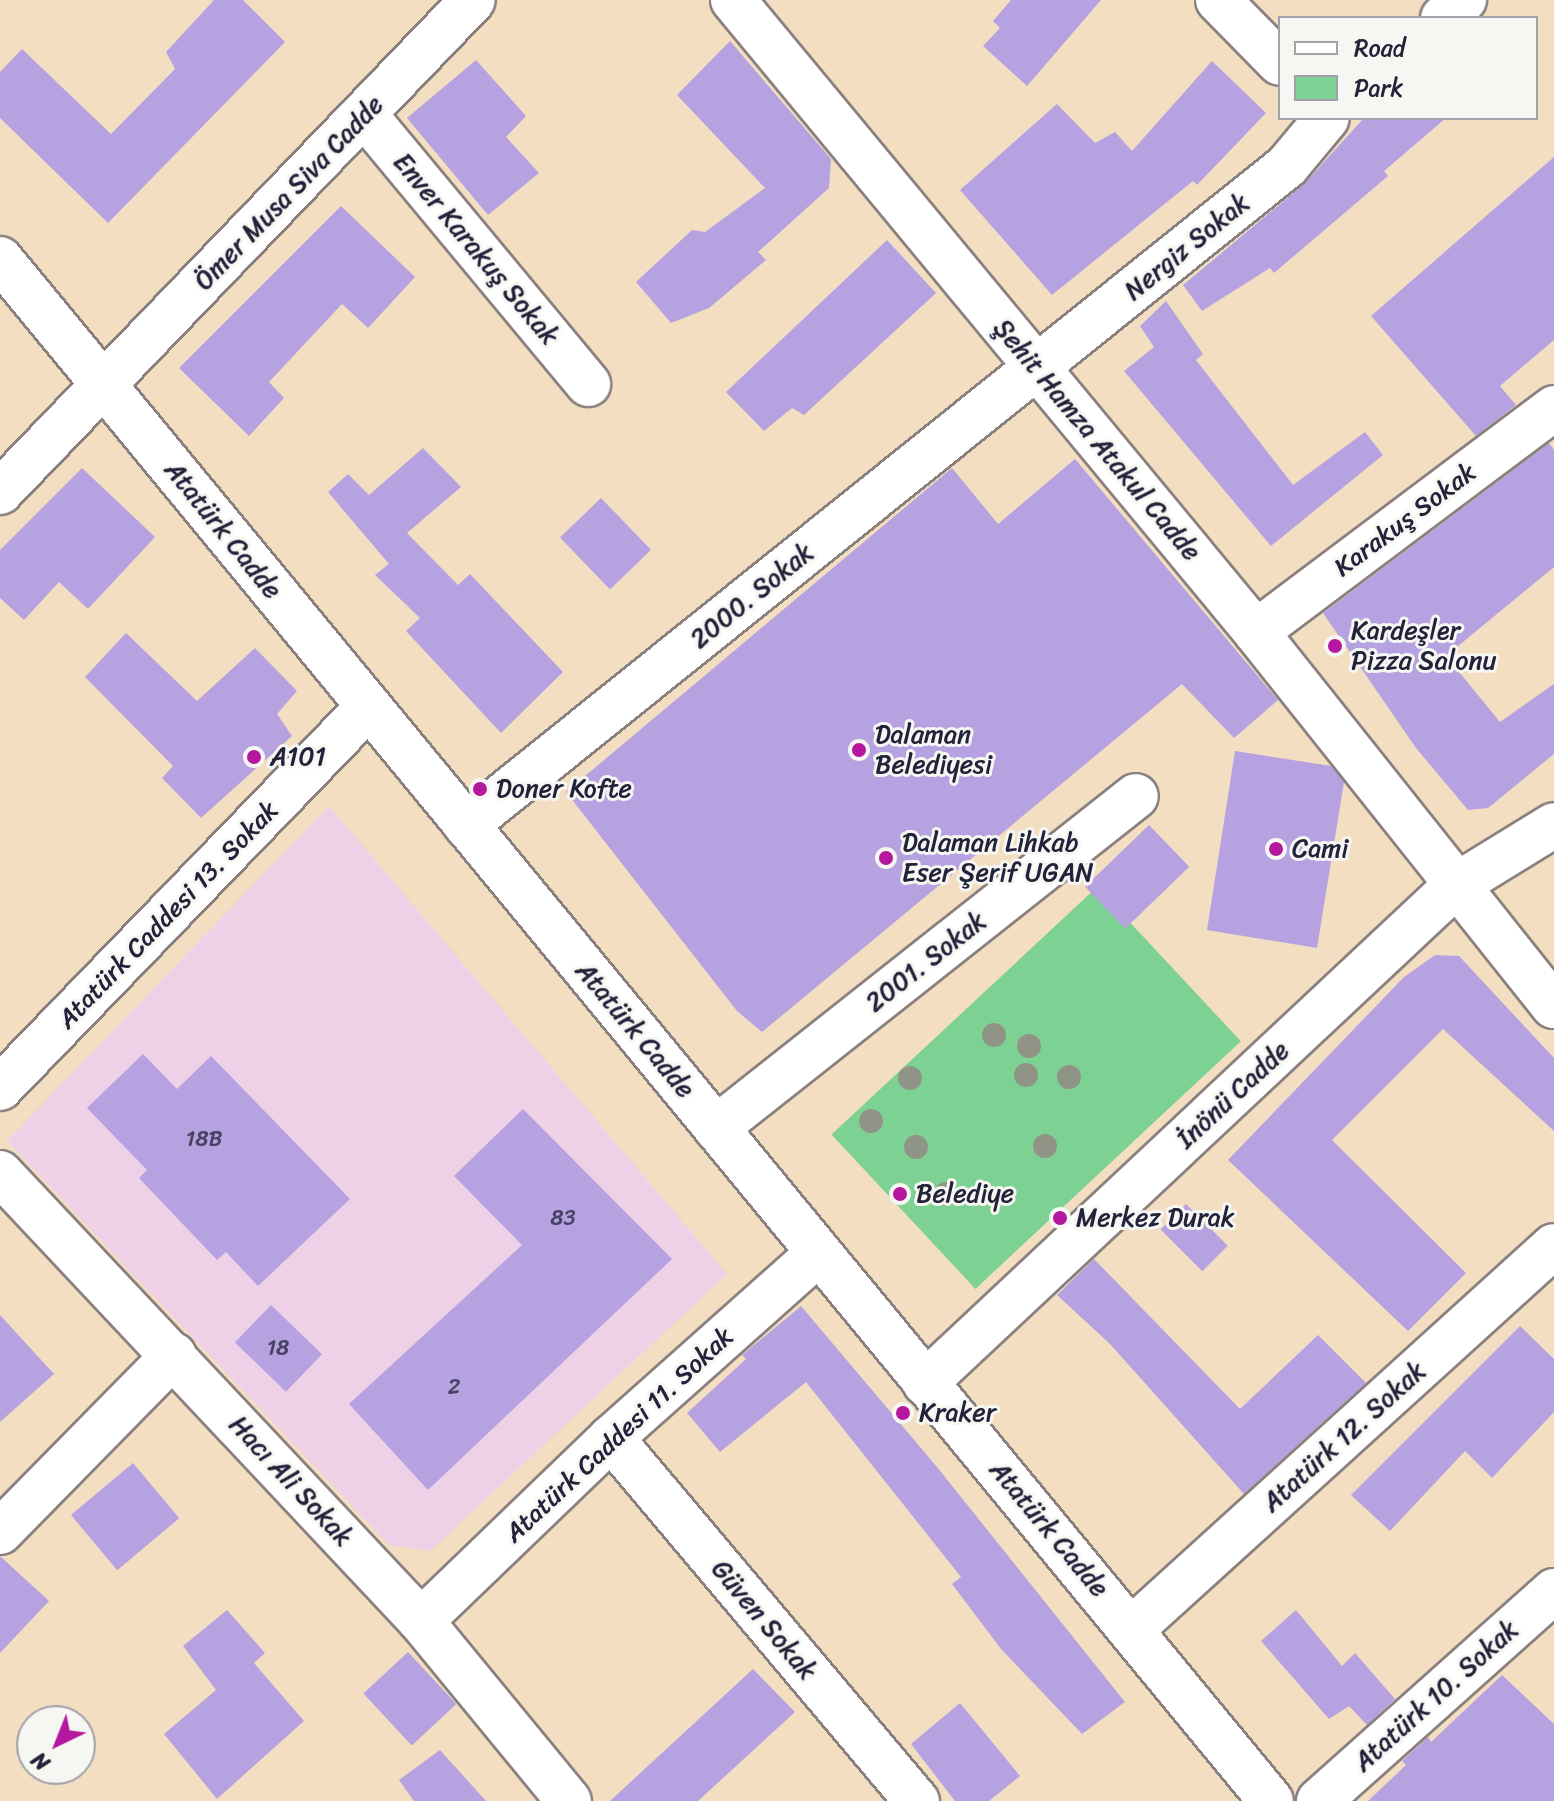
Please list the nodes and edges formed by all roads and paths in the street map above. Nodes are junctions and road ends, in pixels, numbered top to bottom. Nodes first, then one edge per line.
1 (473, 0) edge
2 (733, 0) edge
3 (1218, 0) edge
4 (1464, 0) edge
5 (1445, 16) edge
6 (1278, 61) edge
7 (364, 114) junction
8 (1325, 120) edge
9 (0, 259) edge
10 (1038, 367) junction
11 (588, 384) dead end
12 (104, 387) junction
13 (1554, 408) edge
14 (0, 492) edge
15 (1256, 632) junction
16 (368, 707) junction
17 (1136, 796) dead end
18 (466, 825) junction
19 (1554, 825) edge
20 (1455, 886) junction
21 (1554, 1006) edge
22 (0, 1088) edge
23 (716, 1128) junction
24 (0, 1173) edge
25 (1554, 1246) edge
26 (819, 1253) junction
27 (174, 1355) junction
28 (925, 1383) junction
29 (611, 1438) junction
30 (0, 1532) edge
31 (1554, 1591) edge
32 (421, 1621) junction
33 (1133, 1628) junction
34 (569, 1801) edge
35 (917, 1801) edge
36 (1271, 1801) edge
37 (1319, 1801) edge

1 - 7 street, Ömer Musa Siva Cadde
2 - 10 street, Şehit Hamza Atakul Cadde
3 - 6 street
4 - 5 street
7 - 11 street, Enver Karakuş Sokak
7 - 12 street, Ömer Musa Siva Cadde
8 - 10 street, Nergiz Sokak
9 - 12 street, Atatürk Cadde
10 - 15 street, Şehit Hamza Atakul Cadde
10 - 18 street, 2000. Sokak
12 - 14 street, Ömer Musa Siva Cadde
12 - 16 street, Atatürk Cadde
13 - 15 street, Karakuş Sokak
15 - 20 street, Şehit Hamza Atakul Cadde
16 - 18 street, Atatürk Cadde
16 - 22 street, Atatürk Caddesi 13. Sokak
17 - 23 street, 2001. Sokak
18 - 23 street, Atatürk Cadde
19 - 20 street, İnönü Cadde
20 - 21 street, Şehit Hamza Atakul Cadde
20 - 28 street, İnönü Cadde
23 - 26 street, Atatürk Cadde
24 - 27 street, Hacı Ali Sokak
25 - 33 street, Atatürk 12. Sokak
26 - 28 street, Atatürk Cadde
26 - 29 street, Atatürk Caddesi 11. Sokak
27 - 30 street
27 - 32 street, Hacı Ali Sokak
28 - 33 street, Atatürk Cadde
29 - 32 street, Atatürk Caddesi 11. Sokak
29 - 35 street, Güven Sokak
31 - 37 street, Atatürk 10. Sokak
32 - 34 street, Hacı Ali Sokak
33 - 36 street, Atatürk Cadde

